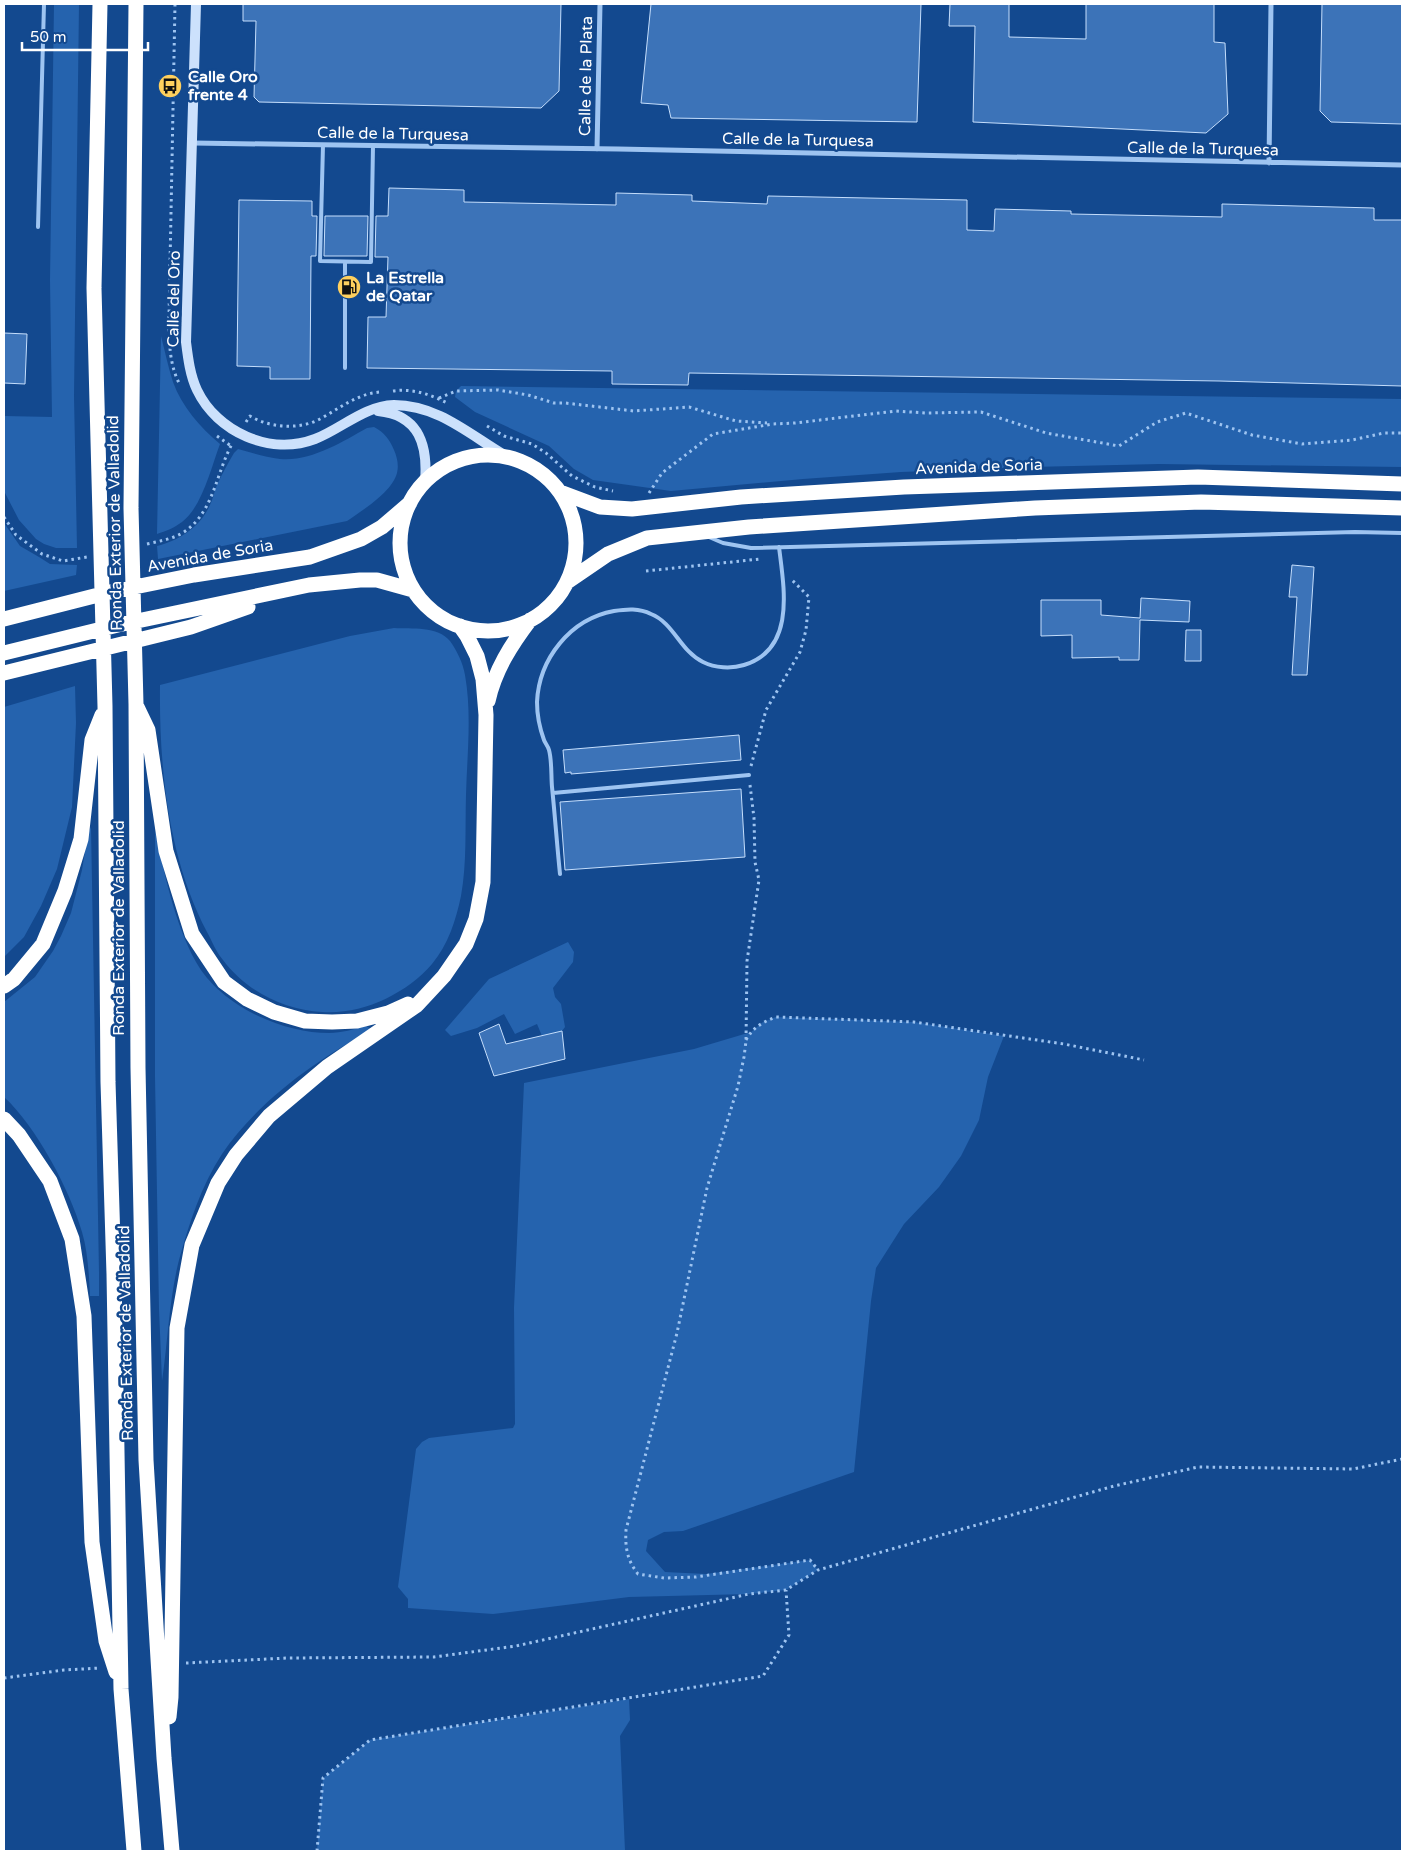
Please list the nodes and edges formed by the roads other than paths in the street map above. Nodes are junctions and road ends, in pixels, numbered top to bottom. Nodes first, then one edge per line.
1 (44, 4) edge
2 (100, 4) edge
3 (136, 4) edge
4 (196, 4) edge
5 (600, 4) edge
6 (1271, 4) edge
7 (192, 143) junction
8 (322, 145) junction
9 (373, 146) junction
10 (597, 149) junction
11 (1269, 163) junction
12 (1402, 166) edge
13 (38, 227) dead end
14 (345, 262) junction
15 (345, 368) dead end
16 (372, 410) junction
17 (506, 456) junction
18 (425, 482) junction
19 (1402, 484) edge
20 (560, 492) junction
21 (411, 502) junction
22 (1402, 508) edge
23 (700, 532) junction
24 (1402, 533) edge
25 (779, 547) junction
26 (567, 582) junction
27 (309, 586) junction
28 (413, 590) junction
29 (532, 618) junction
30 (4, 619) edge
31 (460, 626) junction
32 (4, 653) edge
33 (4, 673) edge
34 (136, 704) junction
35 (105, 706) junction
36 (486, 715) junction
37 (748, 775) road end
38 (553, 793) junction
39 (560, 874) dead end
40 (4, 986) edge
41 (435, 987) junction
42 (4, 1119) edge
43 (121, 1689) junction
44 (164, 1758) junction
45 (134, 1851) edge
46 (172, 1851) edge

1 - 13 lane
2 - 35 highway, Ronda Exterior de Valladolid
3 - 34 highway, Ronda Exterior de Valladolid
4 - 7 street, Calle del Oro
5 - 10 street, Calle de la Plata
6 - 11 street
7 - 8 street, Calle de la Turquesa
7 - 16 street, Calle del Oro
8 - 9 street, Calle de la Turquesa
8 - 14 lane
9 - 10 street, Calle de la Turquesa
9 - 14 lane
10 - 11 street, Calle de la Turquesa
11 - 12 street, Calle de la Turquesa
14 - 15 lane
16 - 17 street, Calle del Oro
16 - 18 street
17 - 18 highway
17 - 20 highway
18 - 21 highway
19 - 20 highway, Avenida de Soria
20 - 26 highway
21 - 28 highway
21 - 30 highway, Avenida de Soria
22 - 23 highway
23 - 25 lane
23 - 26 highway
24 - 25 lane
25 - 38 lane
26 - 29 highway
27 - 28 highway
27 - 32 highway
27 - 33 highway
28 - 31 highway
29 - 31 highway
29 - 36 highway
31 - 36 highway
34 - 41 highway
34 - 44 highway, Ronda Exterior de Valladolid
35 - 40 highway
35 - 43 highway, Ronda Exterior de Valladolid
36 - 41 highway
37 - 38 lane
38 - 39 lane
41 - 44 highway
42 - 43 highway
43 - 45 highway, Ronda Exterior de Valladolid
44 - 46 highway, Ronda Exterior de Valladolid

